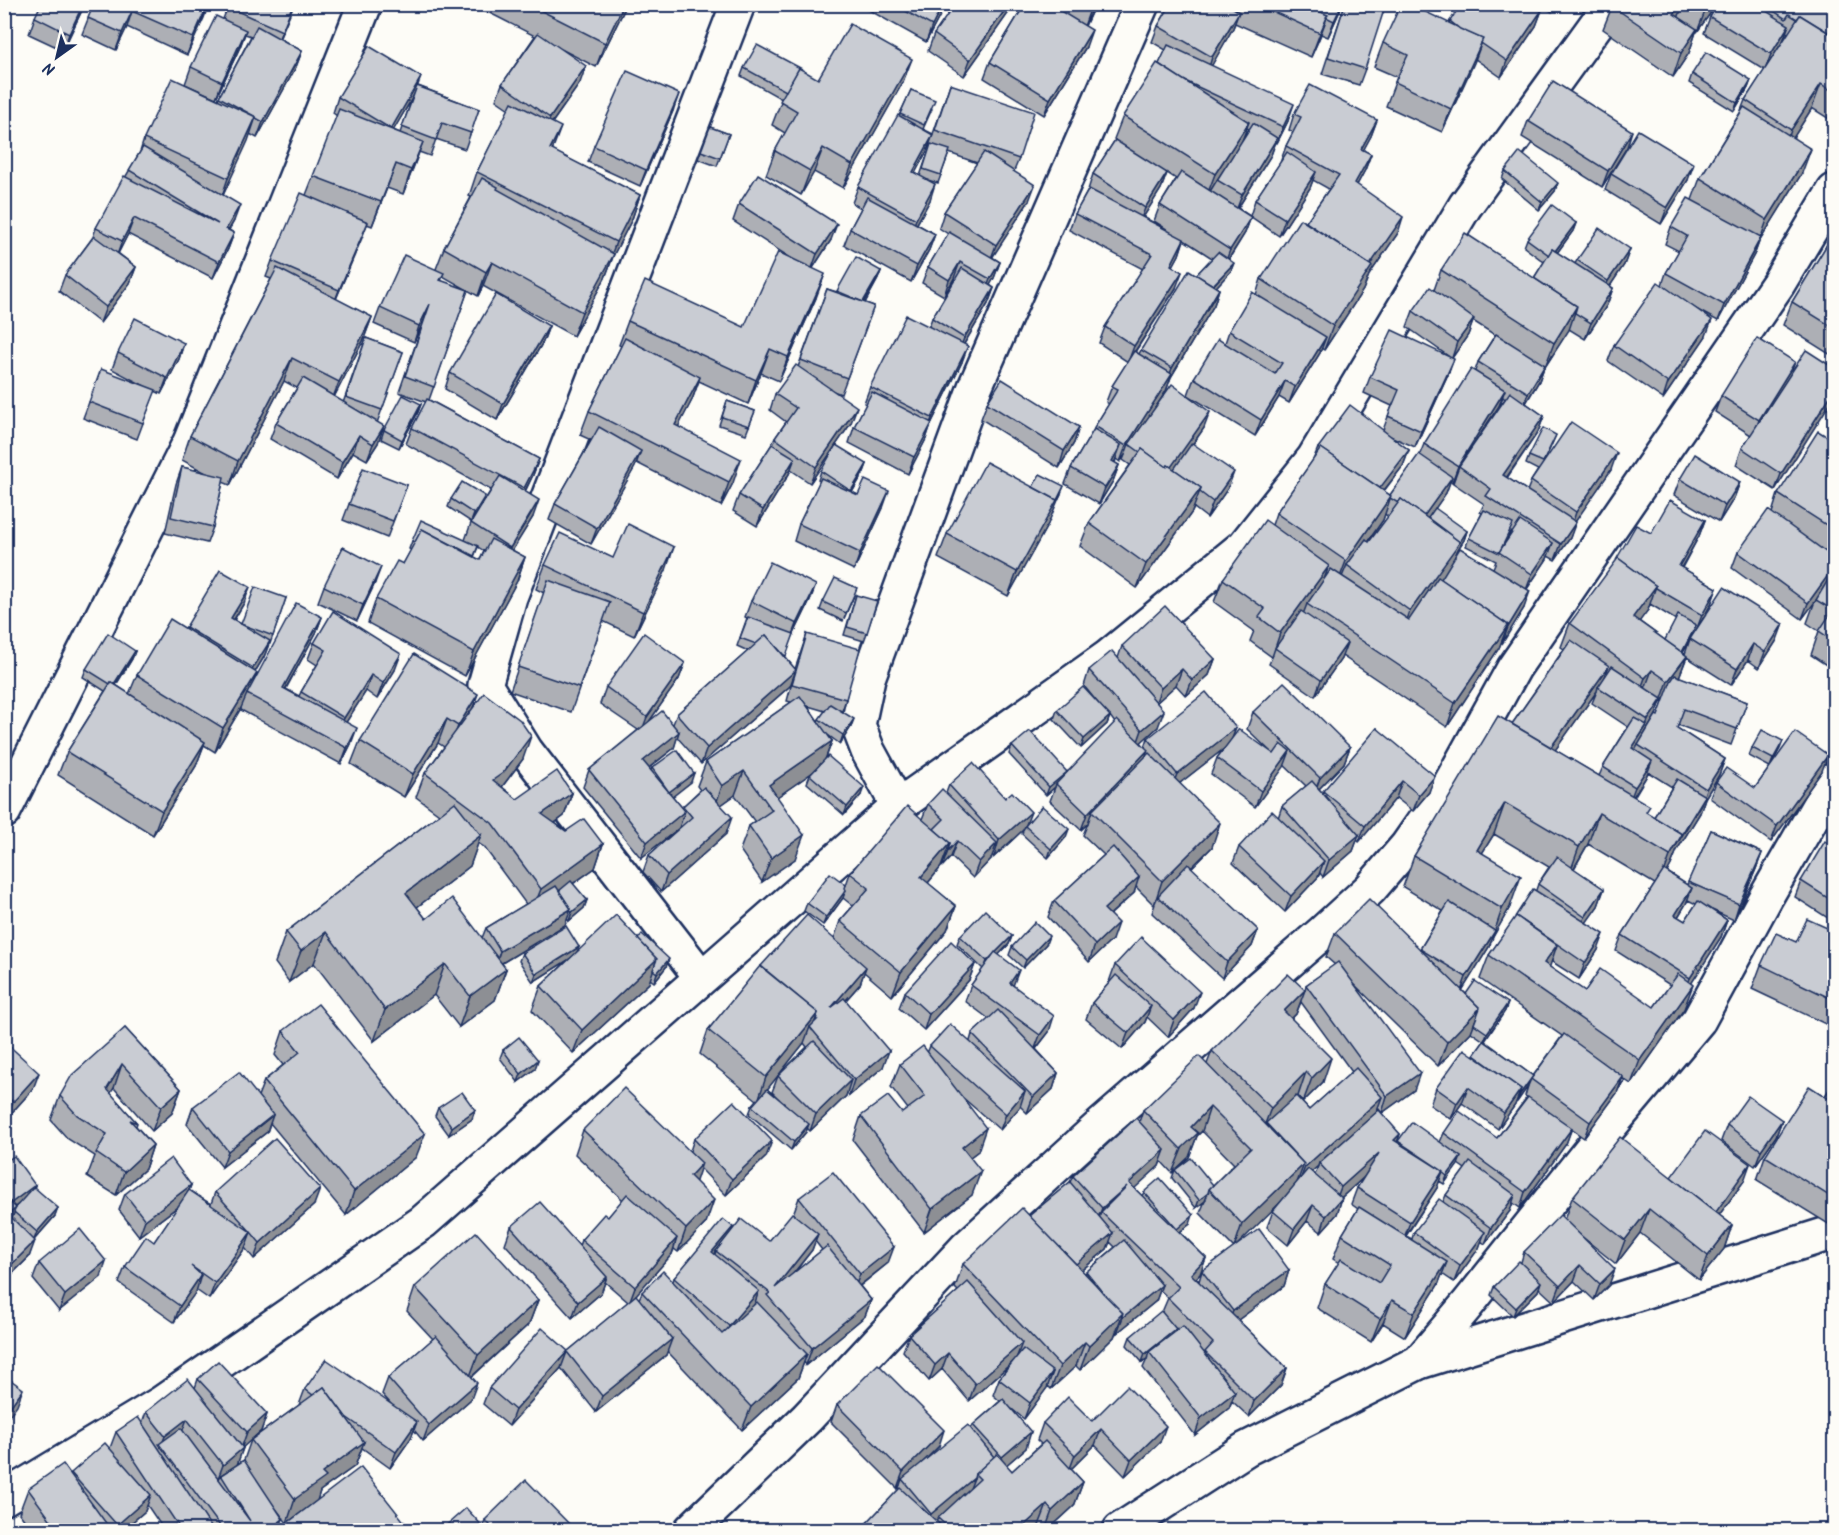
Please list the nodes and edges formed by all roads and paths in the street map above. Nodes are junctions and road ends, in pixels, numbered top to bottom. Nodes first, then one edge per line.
1 (365, 4) edge
2 (738, 4) edge
3 (1142, 4) edge
4 (1611, 4) edge
5 (1834, 191) edge
6 (1834, 779) edge
7 (898, 806) junction
8 (4, 811) edge
9 (700, 977) junction
10 (1834, 1232) edge
11 (1419, 1362) junction
12 (4, 1498) edge
13 (691, 1530) edge
14 (1120, 1530) edge

1 - 8 street
2 - 9 street
3 - 7 street
4 - 7 street
5 - 13 street
6 - 11 street
7 - 9 street
9 - 12 street
10 - 11 street
11 - 14 street

